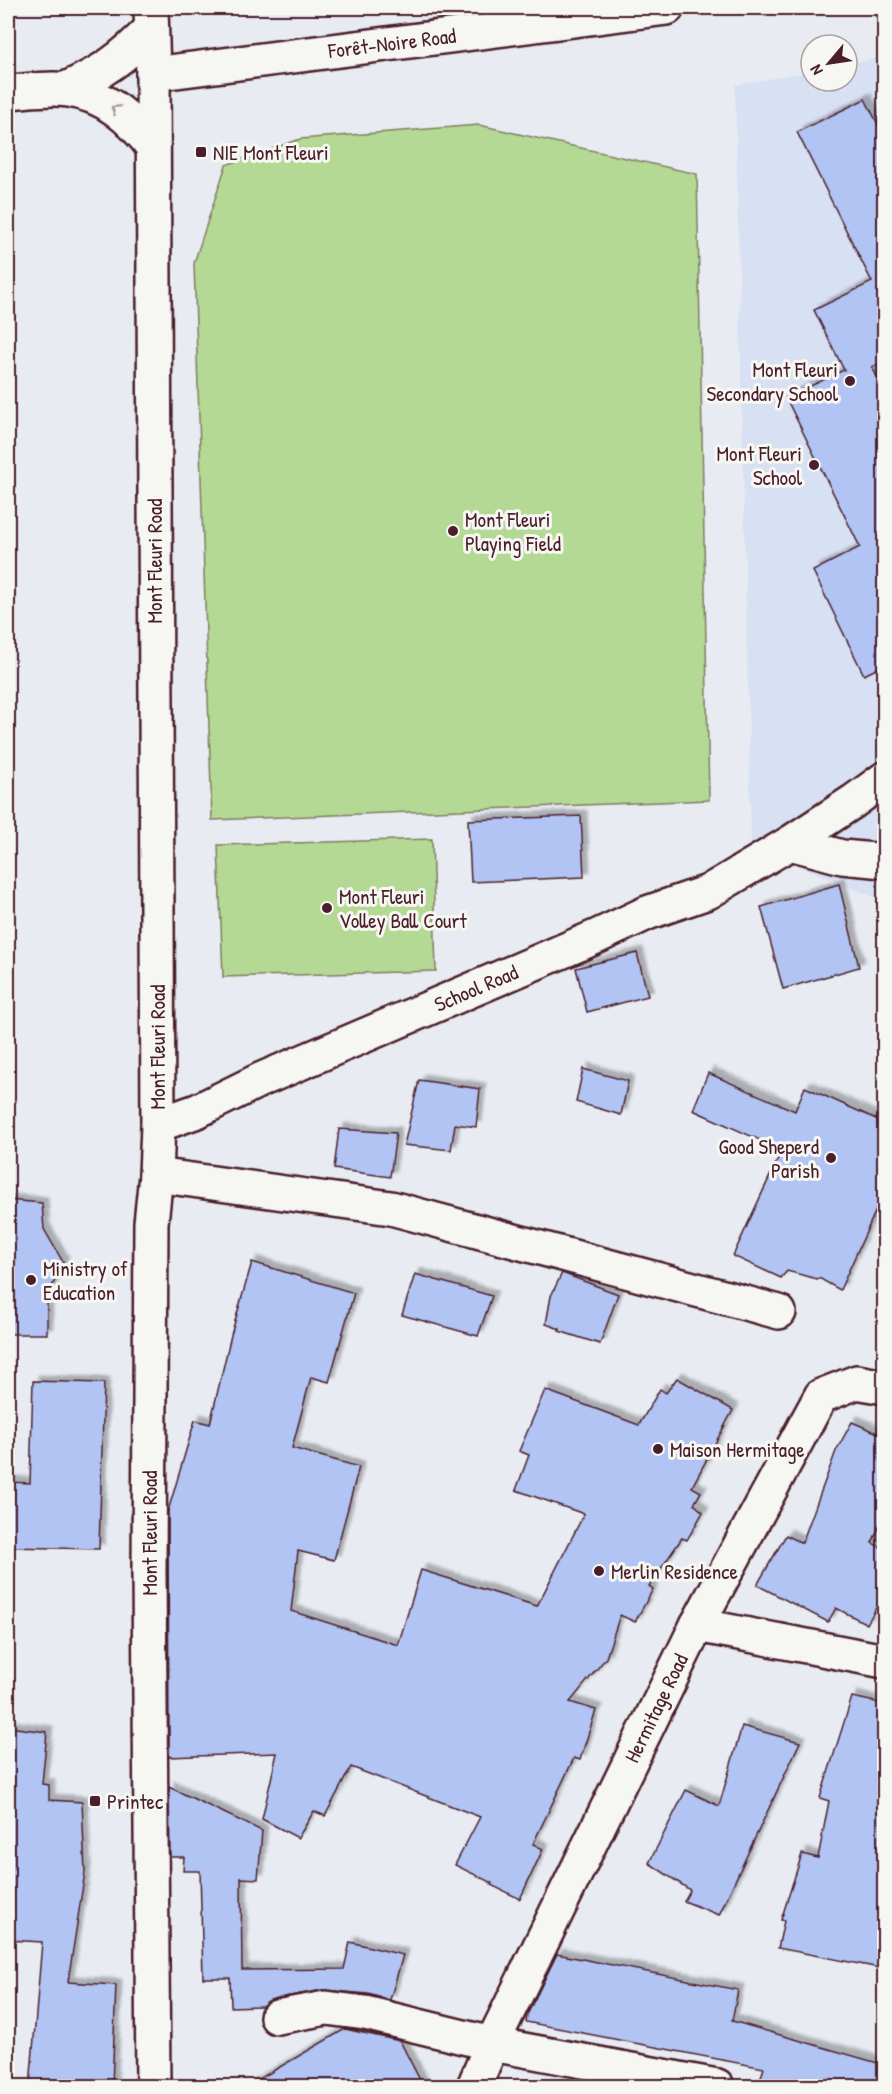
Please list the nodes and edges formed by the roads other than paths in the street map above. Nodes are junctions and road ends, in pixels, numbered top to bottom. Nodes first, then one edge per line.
1 (667, 8) edge
2 (151, 18) edge
3 (153, 74) junction
4 (66, 89) junction
5 (8, 92) edge
6 (153, 147) junction
7 (885, 779) edge
8 (790, 843) junction
9 (885, 861) edge
10 (158, 1125) junction
11 (156, 1174) junction
12 (779, 1312) dead end
13 (885, 1387) edge
14 (697, 1625) junction
15 (885, 1661) edge
16 (277, 2017) dead end
17 (492, 2044) junction
18 (153, 2086) edge
19 (474, 2086) edge
20 (717, 2086) edge

1 - 3 street, Forêt-Noire Road
2 - 3 street, Mont Fleuri Road
2 - 4 street
3 - 6 street, Mont Fleuri Road
4 - 5 street
6 -> 4 street
6 - 10 street, Mont Fleuri Road
7 - 8 street, School Road
8 - 9 street
8 - 10 street, School Road
10 - 11 street, Mont Fleuri Road
11 - 12 street
11 - 18 street, Mont Fleuri Road
13 - 14 street, Hermitage Road
14 - 15 street
14 - 17 street, Hermitage Road
16 - 17 street
17 - 19 street, Hermitage Road
17 - 20 street

